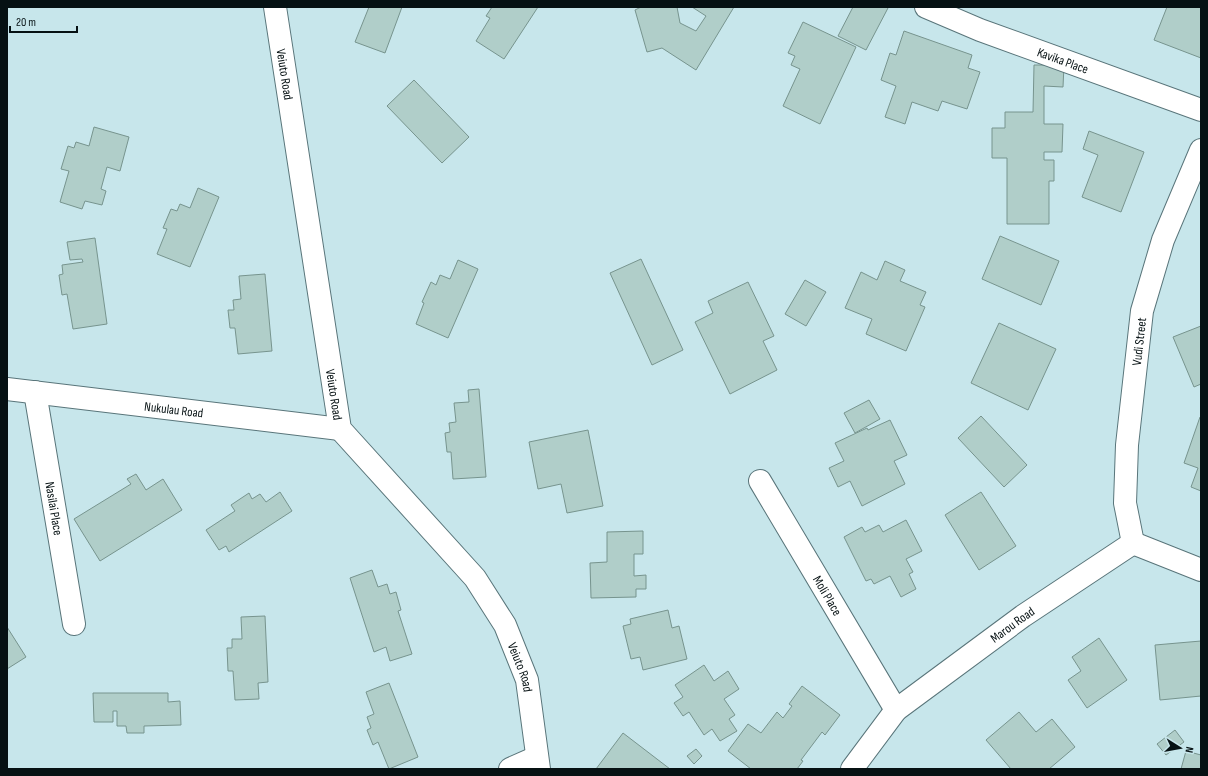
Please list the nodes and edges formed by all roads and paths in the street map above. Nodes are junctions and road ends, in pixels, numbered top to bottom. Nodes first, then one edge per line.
1 (275, 7) edge
2 (926, 7) edge
3 (1201, 110) edge
4 (1201, 150) edge
5 (7, 389) edge
6 (35, 392) junction
7 (340, 429) junction
8 (760, 481) dead end
9 (1133, 543) junction
10 (1201, 570) edge
11 (74, 624) dead end
12 (896, 710) junction
13 (538, 763) edge
14 (510, 769) edge
15 (852, 769) edge

1 - 7 street, Veiuto Road
2 - 3 street, Kavika Place
4 - 9 street, Vudi Street
5 - 6 street, Nukulau Road
6 - 7 street, Nukulau Road
6 - 11 street, Nasilai Place
7 - 13 street, Veiuto Road
8 - 12 street, Moli Place
9 - 10 street
9 - 12 street, Marou Road
12 - 15 street, Marou Road
13 - 14 street

